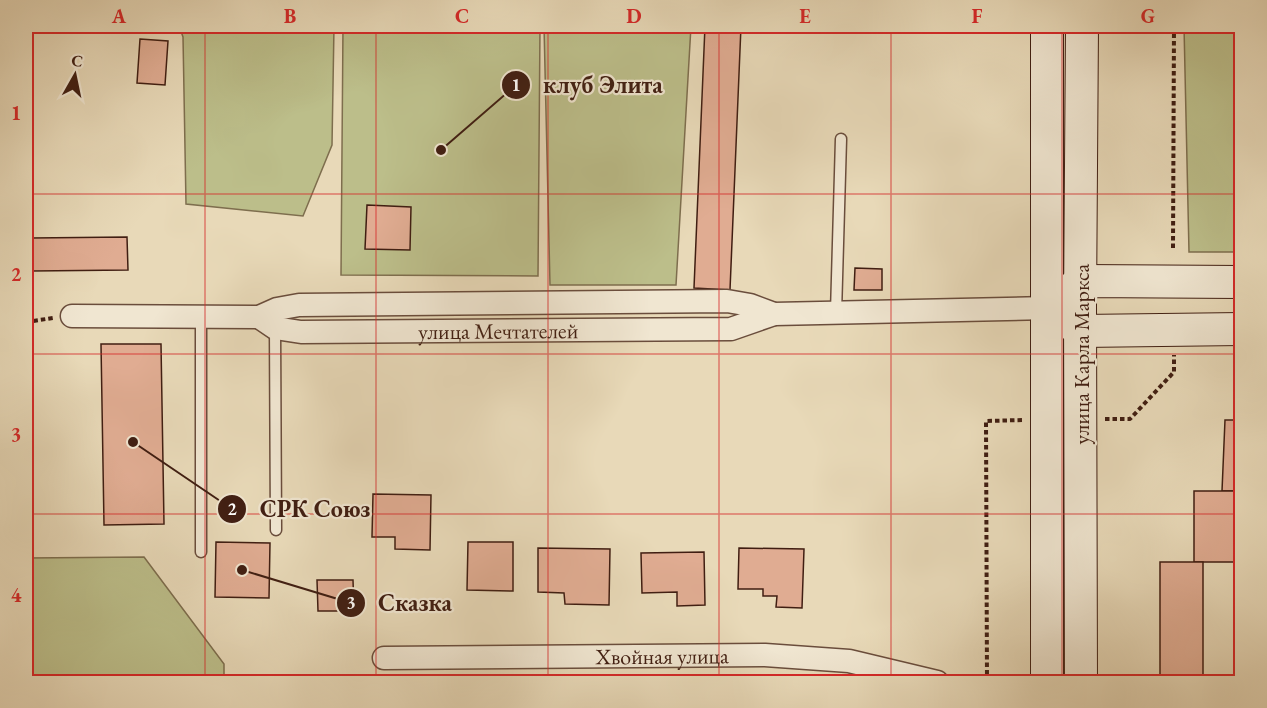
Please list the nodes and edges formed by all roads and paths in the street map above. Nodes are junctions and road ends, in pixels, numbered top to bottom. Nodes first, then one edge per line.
1 (1047, 26) edge
2 (1082, 26) edge
3 (1174, 26) edge
4 (841, 139) dead end
5 (1173, 248) dead end
6 (1081, 281) junction
7 (1242, 282) edge
8 (1048, 308) junction
9 (836, 313) junction
10 (72, 316) joint
11 (201, 317) junction
12 (26, 321) edge
13 (267, 323) junction
14 (1242, 329) edge
15 (1080, 331) junction
16 (1174, 345) dead end
17 (1096, 419) dead end
18 (1023, 420) dead end
19 (276, 530) dead end
20 (201, 552) dead end
21 (384, 658) dead end
22 (900, 678) edge
23 (937, 682) edge
24 (987, 682) edge
25 (1047, 682) edge
26 (1081, 682) edge

1 - 8 main road, улица Карла Маркса
2 - 6 main road, улица Карла Маркса
3 - 5 path
4 - 9 lane
6 - 7 main road
6 - 8 main road
6 - 15 main road, улица Карла Маркса
8 - 9 street, улица Мечтателей
8 - 15 main road
8 - 25 main road, улица Карла Маркса
9 - 13 street, улица Мечтателей
10 - 11 street, улица Мечтателей
10 - 12 path
11 - 13 street, улица Мечтателей
11 - 20 lane
13 - 19 lane
14 - 15 main road
15 - 26 main road, улица Карла Маркса
16 - 17 path
18 - 24 path
21 - 22 street, Хвойная улица
22 - 23 street, Хвойная улица

